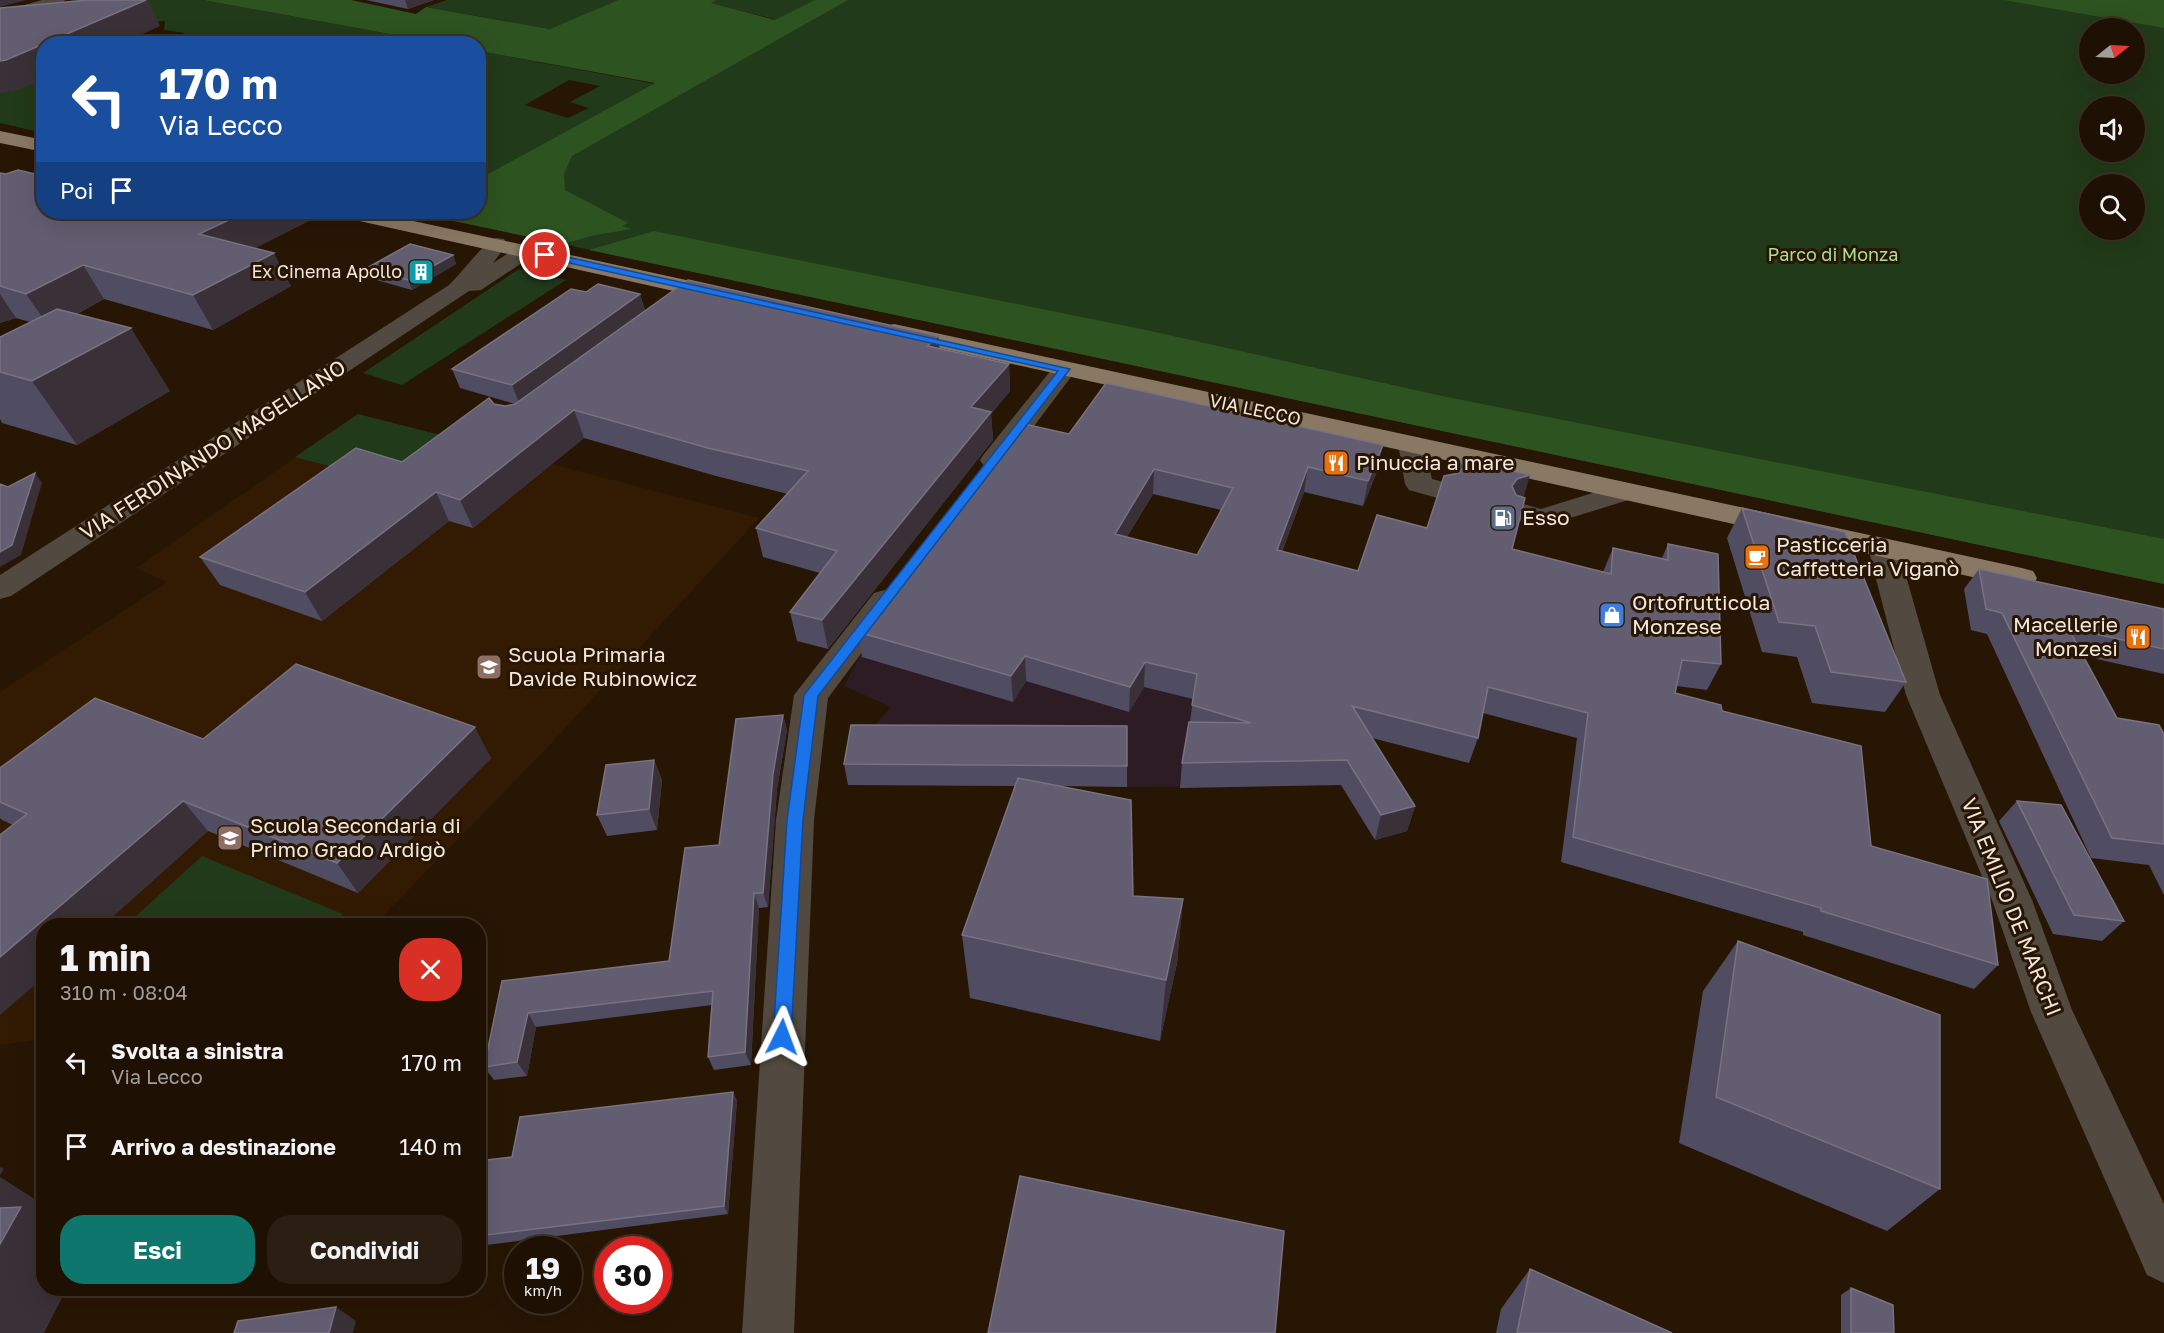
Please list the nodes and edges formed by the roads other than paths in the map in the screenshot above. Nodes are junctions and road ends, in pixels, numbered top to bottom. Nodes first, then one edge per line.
1 (58, 0) edge
2 (0, 17) edge
3 (0, 136) edge
4 (36, 144) edge
5 (379, 219) edge
6 (496, 244) junction
7 (529, 251) junction
8 (696, 289) junction
9 (751, 301) edge
10 (667, 310) edge
11 (427, 311) junction
12 (872, 327) edge
13 (1065, 369) junction
14 (1411, 444) junction
15 (972, 488) edge
16 (1441, 490) edge
17 (1625, 492) junction
18 (1520, 512) edge
19 (1883, 548) junction
20 (906, 573) edge
21 (2043, 583) edge
22 (0, 590) edge
23 (2164, 1258) edge
24 (768, 1333) edge

1 - 2 street
3 - 4 main road
5 - 6 main road
6 - 7 main road
6 - 11 street, VIA FERDINANDO MAGELLANO
7 - 8 main road
7 - 11 street, VIA FERDINANDO MAGELLANO
8 - 9 main road
8 - 10 street
11 - 22 street, VIA FERDINANDO MAGELLANO
12 - 13 main road, VIA LECCO
13 - 14 main road, VIA LECCO
13 - 15 street
14 - 16 street
14 - 17 main road, VIA LECCO
17 - 18 street
17 - 19 main road, VIA LECCO
19 - 21 main road, VIA LECCO
19 - 23 street, VIA EMILIO DE MARCHI
20 - 24 street

